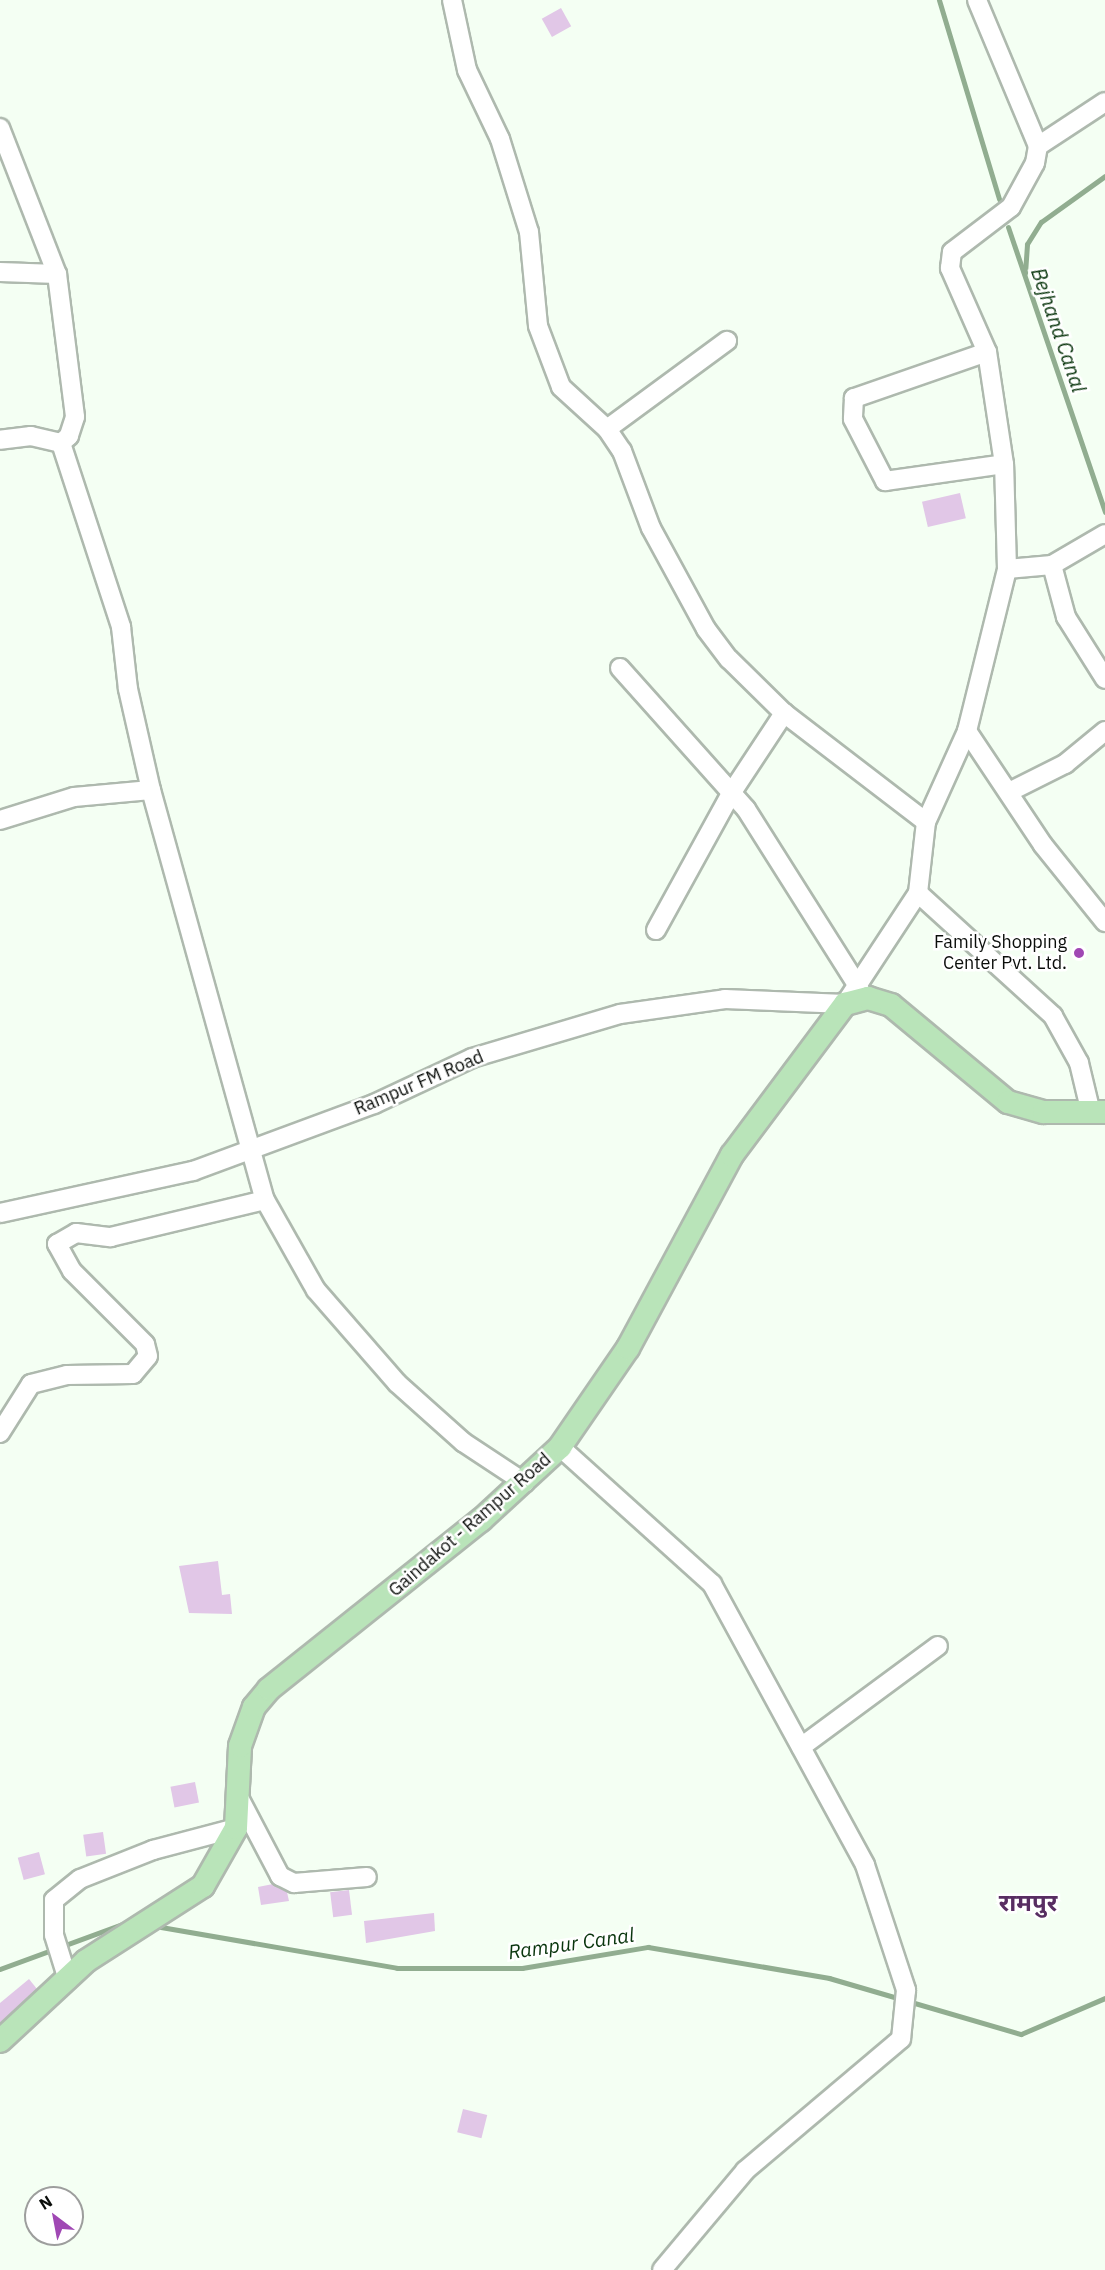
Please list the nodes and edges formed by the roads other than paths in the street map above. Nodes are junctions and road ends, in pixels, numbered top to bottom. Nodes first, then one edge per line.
1 (452, 0) edge
2 (977, 0) edge
3 (1105, 102) edge
4 (0, 128) edge
5 (1038, 146) junction
6 (0, 272) edge
7 (57, 274) junction
8 (727, 341) dead end
9 (987, 352) junction
10 (607, 429) junction
11 (0, 440) edge
12 (61, 443) junction
13 (1004, 464) junction
14 (1105, 534) edge
15 (1052, 565) junction
16 (1006, 569) junction
17 (620, 668) dead end
18 (1105, 679) edge
19 (784, 713) junction
20 (967, 731) junction
21 (1105, 731) edge
22 (151, 790) junction
23 (732, 792) junction
24 (1009, 792) junction
25 (0, 820) edge
26 (926, 822) junction
27 (918, 892) junction
28 (1102, 910) edge
29 (656, 930) dead end
30 (852, 996) junction
31 (1098, 1112) edge
32 (253, 1145) junction
33 (265, 1200) junction
34 (0, 1213) edge
35 (0, 1433) edge
36 (560, 1447) junction
37 (525, 1483) junction
38 (938, 1646) dead end
39 (801, 1747) junction
40 (237, 1794) junction
41 (236, 1828) junction
42 (367, 1877) dead end
43 (68, 1980) junction
44 (0, 2041) edge
45 (662, 2270) edge

1 - 10 street
2 - 5 street
3 - 5 street
4 - 7 street
5 - 9 street
6 - 7 street
7 - 12 street
8 - 10 street
9 - 13 street
9 - 13 street
10 - 19 street
11 - 12 street
12 - 22 street
13 - 16 street
14 - 15 street
15 - 16 street
15 - 18 street
16 - 20 street
17 - 23 street
19 - 23 street
19 - 26 street
20 - 24 street
20 - 26 street
21 - 24 street
22 - 25 street
22 - 32 street
23 - 29 street
23 - 30 street
24 - 28 street
26 - 27 street
27 - 30 street
27 - 31 street
30 - 31 main road
30 - 32 street, Rampur FM Road
30 - 36 main road, Gaindakot - Rampur Road
32 - 33 street
32 - 34 street, Rampur FM Road
33 - 35 street
33 - 37 street
36 - 37 main road, Gaindakot - Rampur Road
36 - 39 street
37 - 40 main road, Gaindakot - Rampur Road
38 - 39 street
39 - 45 street
40 - 41 main road, Gaindakot - Rampur Road
40 - 42 street
41 - 43 main road, Gaindakot - Rampur Road
41 - 43 street
43 - 44 main road, Gaindakot - Rampur Road

